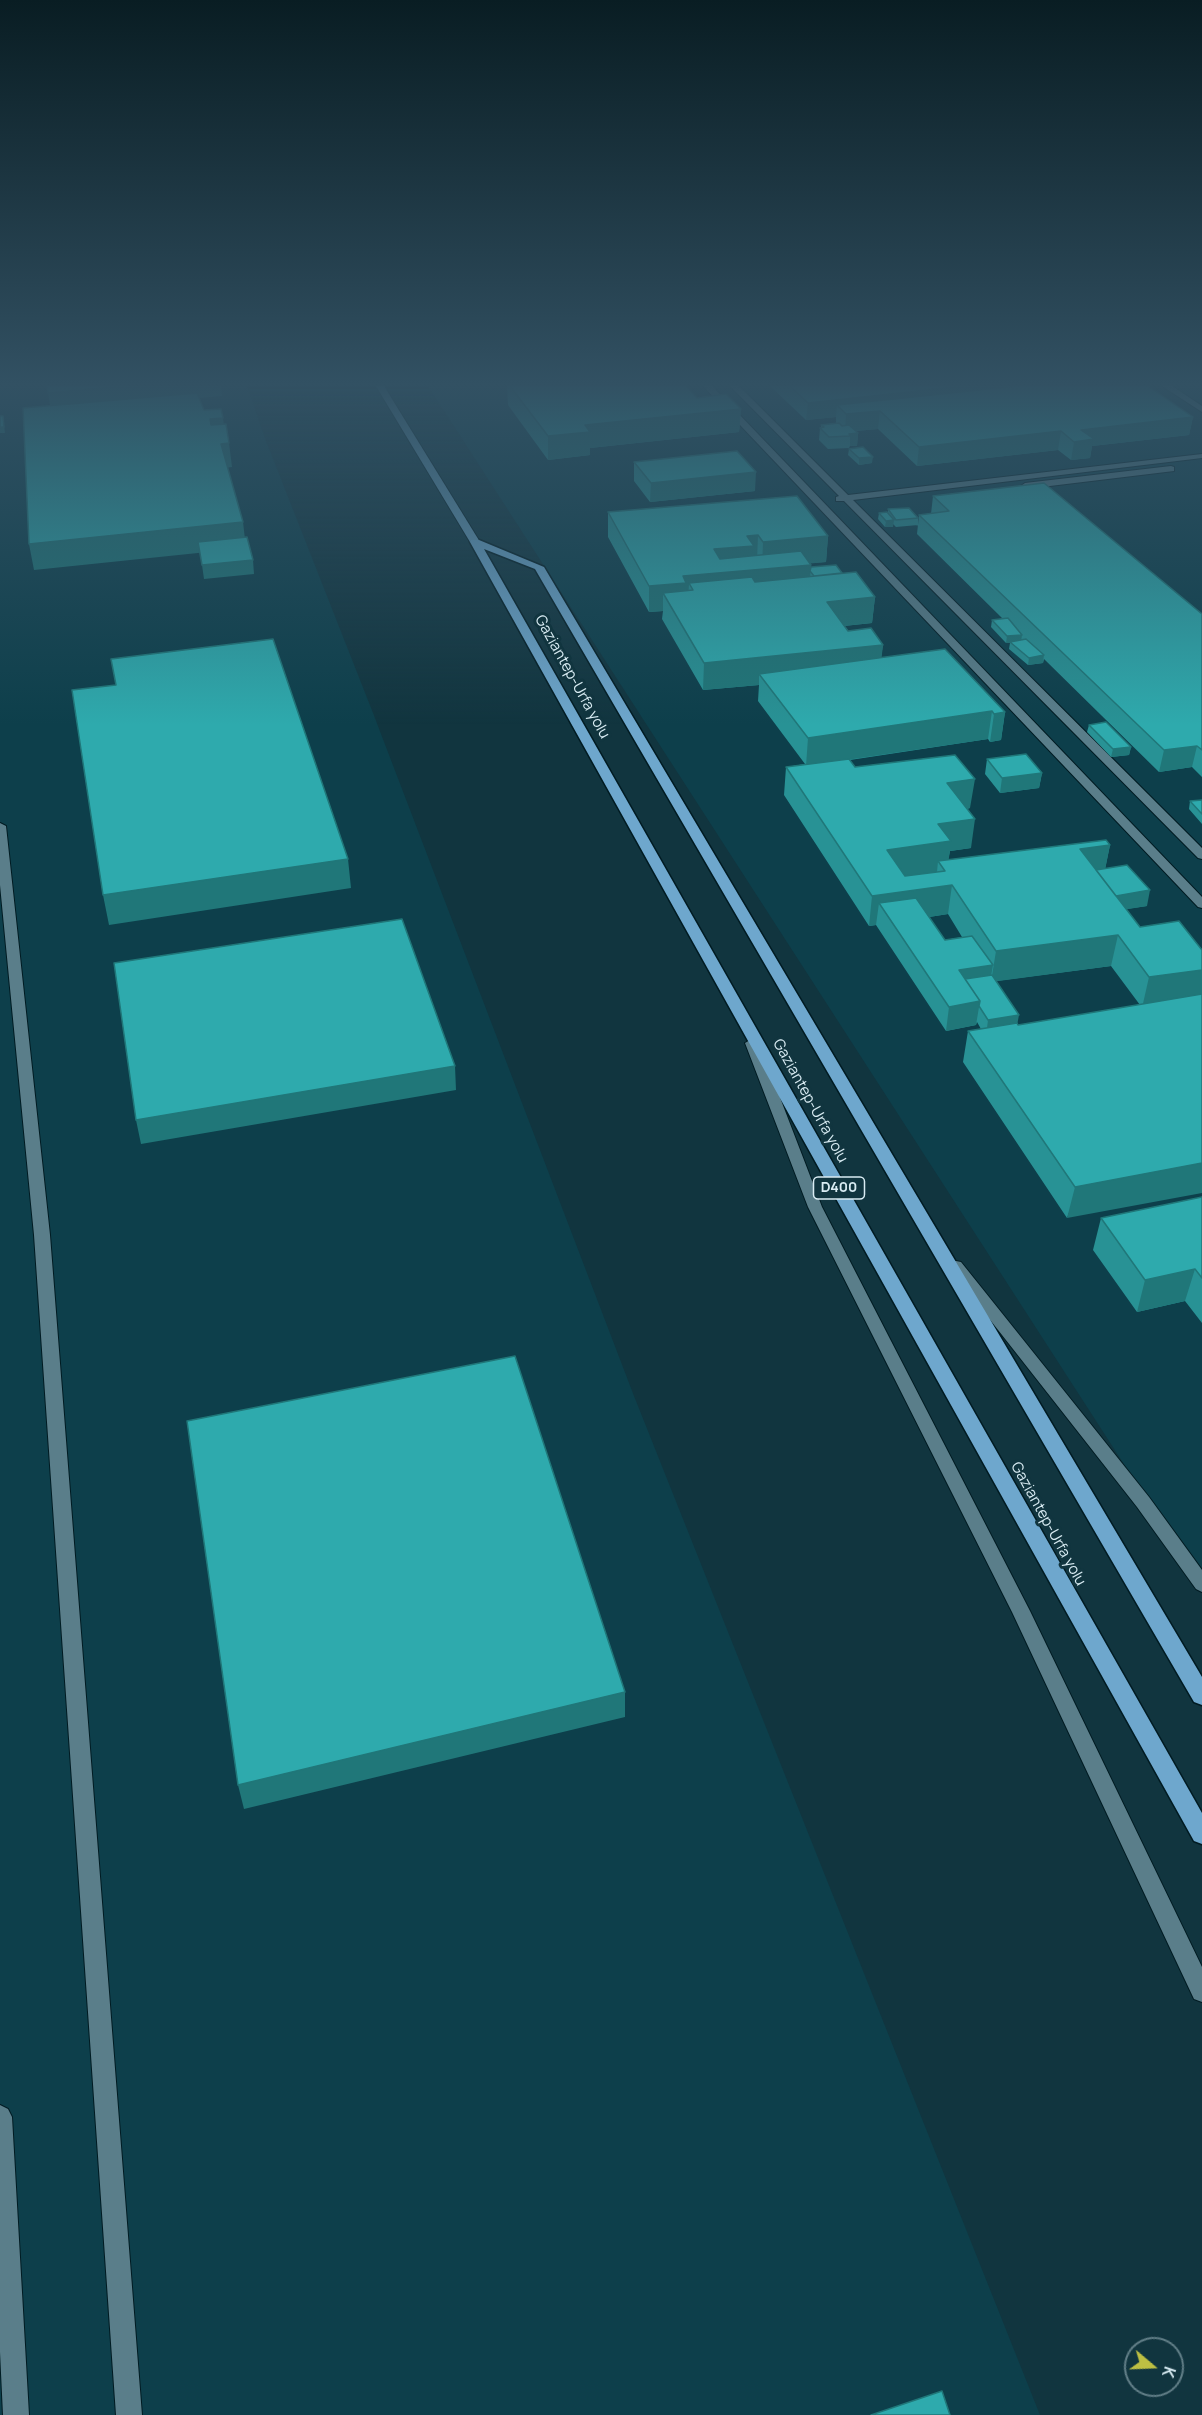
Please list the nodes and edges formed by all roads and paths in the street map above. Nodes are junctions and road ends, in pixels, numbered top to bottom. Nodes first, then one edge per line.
1 (449, 499) edge
2 (816, 499) edge
3 (835, 499) edge
4 (901, 499) edge
5 (915, 499) edge
6 (818, 501) junction
7 (842, 507) junction
8 (475, 542) junction
9 (0, 826) edge
10 (1202, 855) edge
11 (1202, 904) edge
12 (743, 1017) junction
13 (933, 1238) junction
14 (1202, 1584) edge
15 (1202, 1696) edge
16 (1202, 1834) edge
17 (1202, 1991) edge
18 (0, 2117) edge
19 (16, 2415) edge
20 (129, 2415) edge

1 - 8 main road, Gaziantep-Urfa yolu / D400
2 - 6 street
3 - 7 street
4 - 7 street
5 - 7 street
6 - 7 street
6 - 7 street
7 - 10 street
7 - 11 street
8 - 12 highway, Gaziantep-Urfa yolu / D400
8 - 13 highway, Gaziantep-Urfa yolu
9 - 20 street
12 - 16 highway, Gaziantep-Urfa yolu / D400
12 - 17 street
13 - 14 street
13 - 15 highway, Gaziantep-Urfa yolu
18 - 19 street

